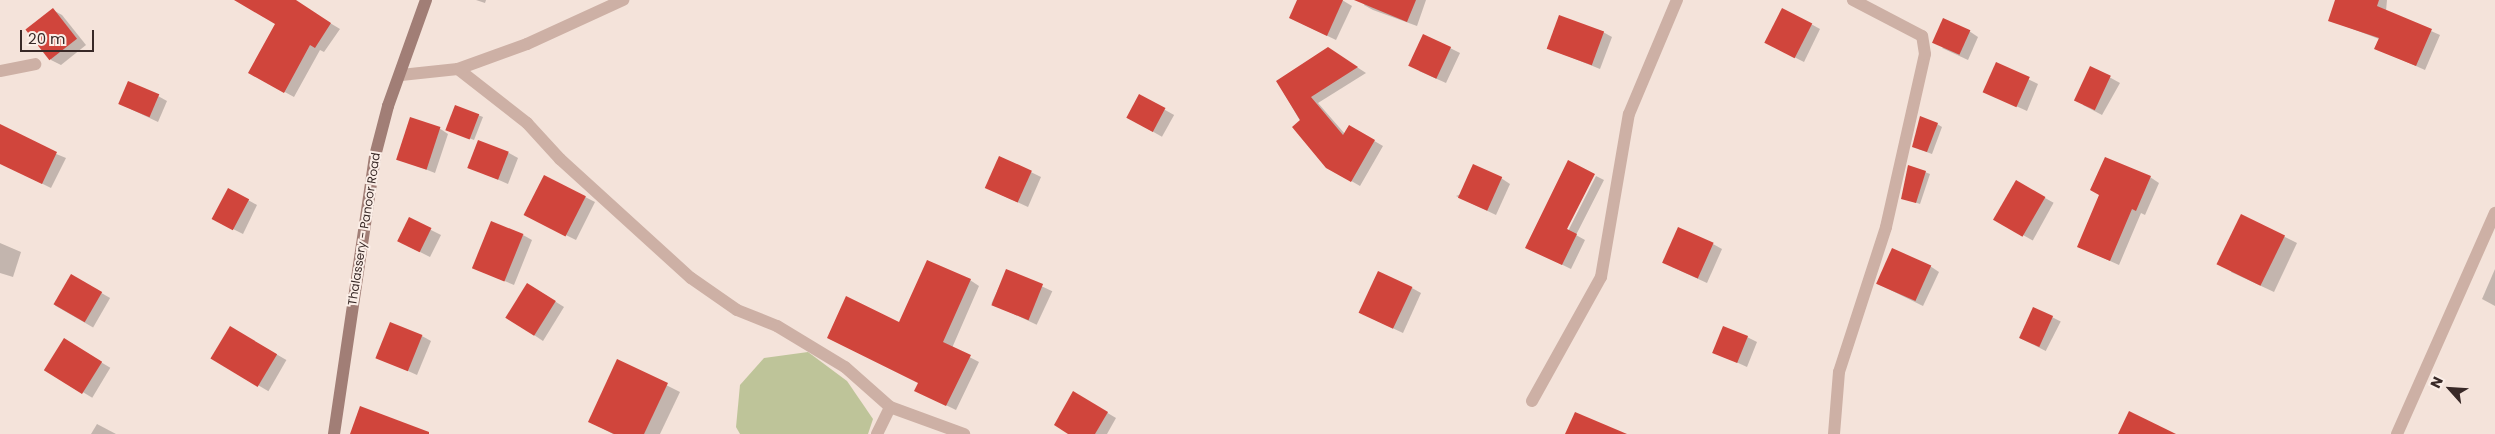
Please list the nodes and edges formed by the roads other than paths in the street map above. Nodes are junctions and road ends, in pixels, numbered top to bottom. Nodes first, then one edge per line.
1 (426, 0) edge
2 (623, 0) edge
3 (1677, 0) edge
4 (1853, 0) edge
5 (35, 64) dead end
6 (458, 69) junction
7 (0, 71) edge
8 (401, 75) junction
9 (2495, 213) edge
10 (1532, 401) dead end
11 (890, 407) junction
12 (334, 434) edge
13 (877, 434) edge
14 (964, 434) edge
15 (1834, 434) edge
16 (2397, 434) edge

1 - 8 main road, Thalassery - Panoor Road
2 - 6 street
3 - 10 street
4 - 15 street
5 - 7 street
6 - 8 street
6 - 11 street
8 - 12 main road, Thalassery - Panoor Road
9 - 16 street
11 - 13 street
11 - 14 street

